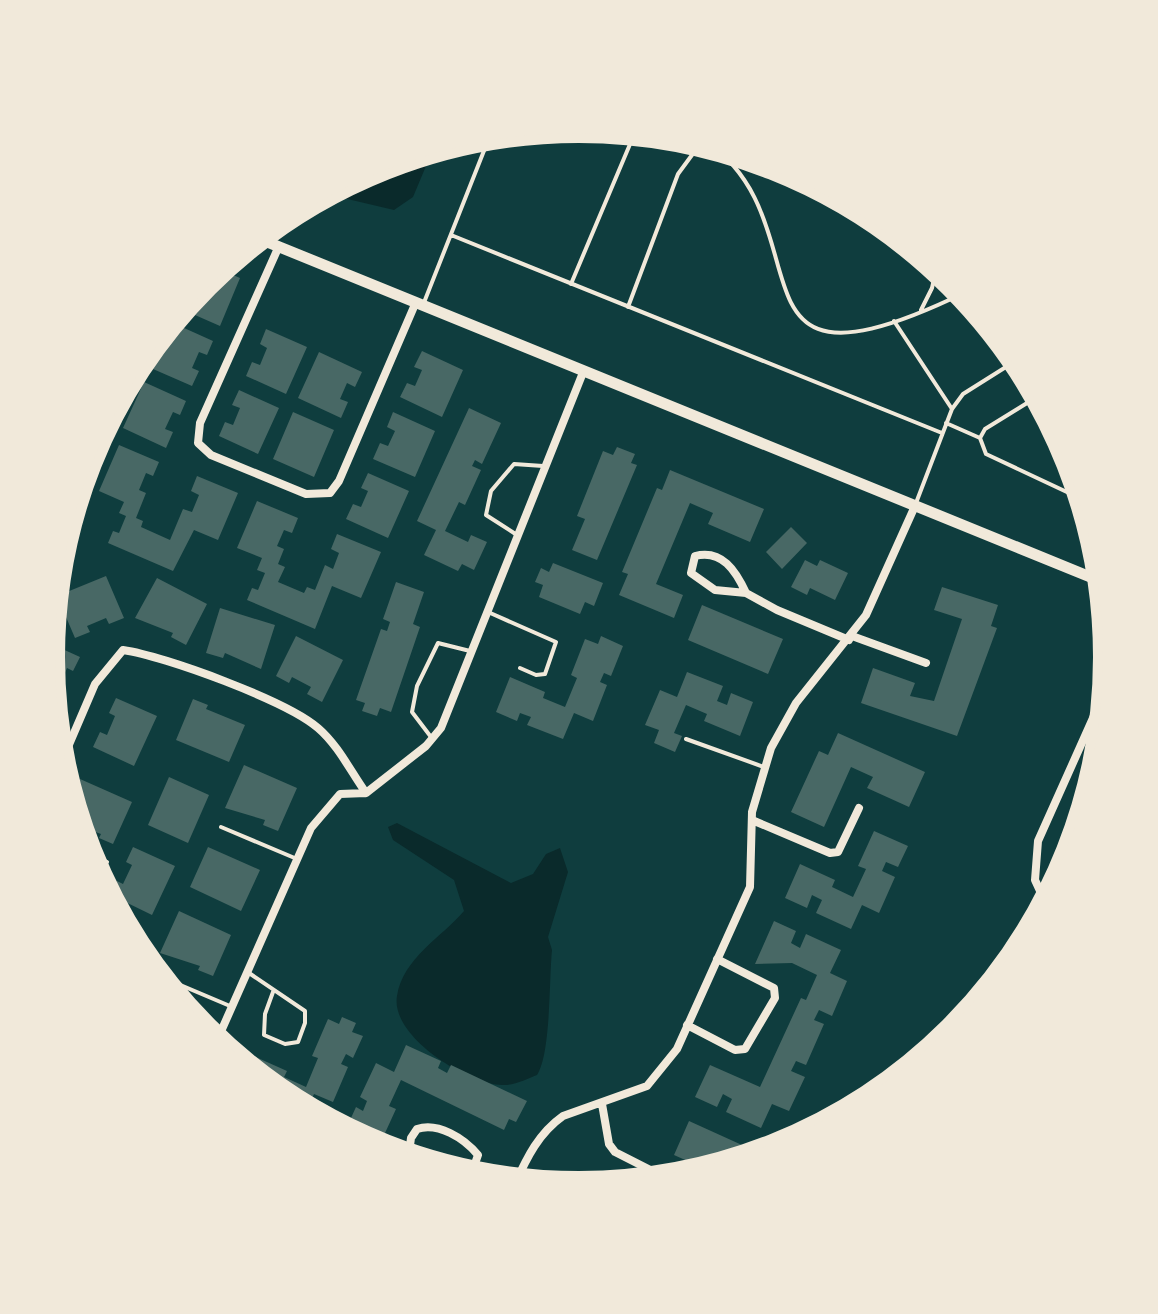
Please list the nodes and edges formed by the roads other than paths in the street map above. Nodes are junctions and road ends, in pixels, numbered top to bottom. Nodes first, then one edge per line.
1 (632, 141) edge
2 (486, 147) edge
3 (696, 152) edge
4 (722, 159) edge
5 (451, 235) junction
6 (268, 242) edge
7 (279, 246) junction
8 (934, 279) edge
9 (571, 284) junction
10 (951, 295) edge
11 (953, 298) edge
12 (950, 299) junction
13 (420, 304) junction
14 (628, 307) junction
15 (921, 310) junction
16 (894, 321) junction
17 (1008, 365) edge
18 (584, 370) junction
19 (1030, 401) edge
20 (952, 409) junction
21 (946, 423) junction
22 (942, 433) junction
23 (980, 438) junction
24 (546, 466) junction
25 (1071, 495) edge
26 (915, 506) junction
27 (518, 536) junction
28 (1092, 578) edge
29 (746, 593) junction
30 (488, 612) junction
31 (850, 638) junction
32 (473, 652) junction
33 (926, 663) dead end
34 (520, 668) dead end
35 (1095, 714) edge
36 (432, 739) junction
37 (686, 739) dead end
38 (68, 747) edge
39 (764, 767) junction
40 (366, 793) junction
41 (859, 808) dead end
42 (752, 820) junction
43 (221, 827) dead end
44 (102, 859) edge
45 (297, 859) junction
46 (107, 862) dead end
47 (1041, 893) edge
48 (717, 959) junction
49 (247, 972) junction
50 (175, 983) edge
51 (273, 992) junction
52 (232, 1007) junction
53 (687, 1025) junction
54 (221, 1032) edge
55 (602, 1104) junction
56 (410, 1147) edge
57 (474, 1165) edge
58 (652, 1171) edge
59 (521, 1173) edge

1 - 9 lane
2 - 5 lane
3 - 14 lane
4 - 16 lane
5 - 9 lane
5 - 13 lane
6 - 7 street
7 - 13 street
7 - 13 street
8 - 15 lane
9 - 14 lane
10 - 12 lane
11 - 12 lane
12 - 15 lane
13 - 18 street
14 - 22 lane
15 - 16 lane
16 - 20 lane
17 - 20 lane
18 - 24 street
18 - 26 street
19 - 23 lane
20 - 21 lane
21 - 22 lane
21 - 23 lane
22 - 26 lane
23 - 25 lane
24 - 27 street
24 - 27 lane
26 - 28 street
26 - 31 street
27 - 30 street
29 - 29 street
29 - 31 street
30 - 32 street
30 - 34 lane
31 - 33 street
31 - 39 street
32 - 36 street
32 - 36 lane
35 - 47 street
36 - 40 street
37 - 39 lane
38 - 40 street
39 - 42 street
40 - 45 street
41 - 42 street
42 - 48 street
43 - 45 lane
44 - 46 lane
45 - 49 street
48 - 53 street
48 - 53 street
49 - 51 lane
49 - 52 street
50 - 52 lane
51 - 51 lane
52 - 54 street
53 - 55 street
55 - 58 street
55 - 59 street
56 - 57 street

